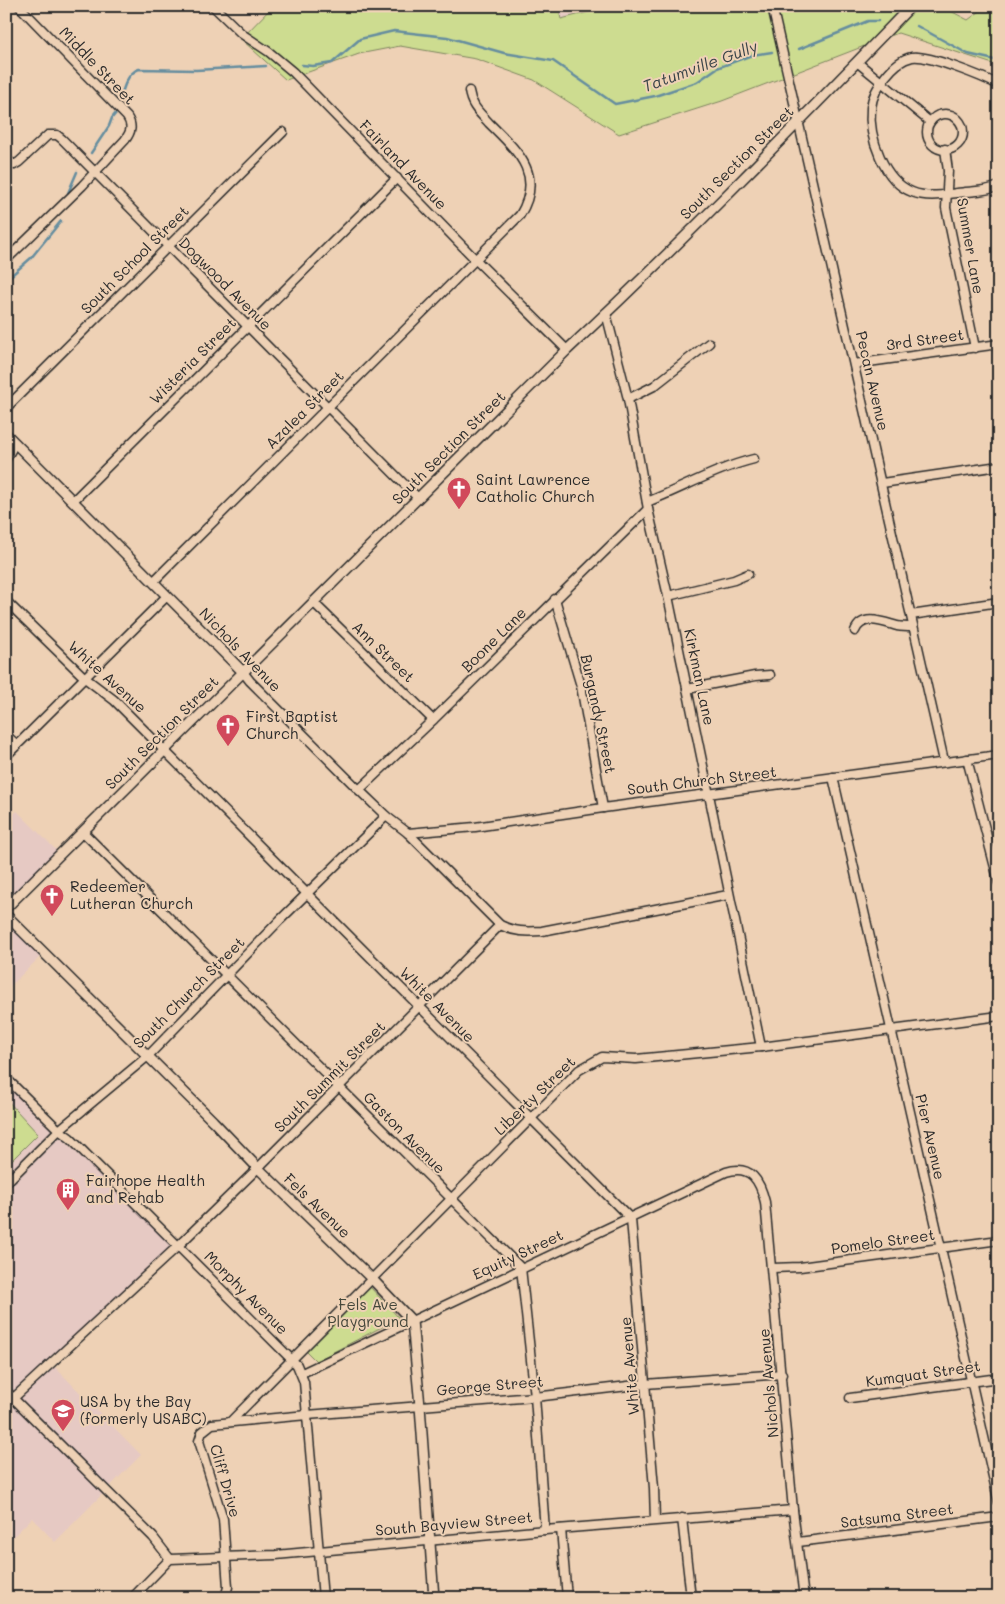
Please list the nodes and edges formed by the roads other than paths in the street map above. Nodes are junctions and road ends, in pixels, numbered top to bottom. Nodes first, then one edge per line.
1 (19, 6) edge
2 (213, 6) edge
3 (772, 6) edge
4 (911, 6) edge
5 (858, 62) junction
6 (882, 82) junction
7 (999, 84) edge
8 (469, 91) dead end
9 (799, 121) junction
10 (930, 122) junction
11 (283, 132) dead end
12 (945, 149) junction
13 (6, 159) edge
14 (94, 172) junction
15 (397, 178) junction
16 (999, 186) edge
17 (947, 195) junction
18 (169, 246) junction
19 (6, 260) edge
20 (476, 260) junction
21 (606, 313) junction
22 (247, 326) junction
23 (708, 343) dead end
24 (999, 344) edge
25 (975, 348) junction
26 (567, 350) junction
27 (854, 364) junction
28 (628, 399) junction
29 (328, 406) junction
30 (6, 408) edge
31 (6, 434) edge
32 (15, 443) junction
33 (6, 459) edge
34 (754, 459) dead end
35 (999, 466) edge
36 (882, 483) junction
37 (418, 498) junction
38 (73, 501) junction
39 (648, 505) junction
40 (748, 574) dead end
41 (154, 581) junction
42 (168, 596) junction
43 (668, 596) junction
44 (555, 598) junction
45 (6, 600) edge
46 (999, 602) edge
47 (314, 603) junction
48 (911, 615) junction
49 (914, 627) junction
50 (855, 631) dead end
51 (243, 672) junction
52 (770, 675) dead end
53 (86, 678) junction
54 (687, 689) junction
55 (433, 720) junction
56 (6, 734) edge
57 (17, 745) junction
58 (164, 750) junction
59 (999, 755) edge
60 (6, 756) edge
61 (967, 760) junction
62 (944, 761) junction
63 (834, 777) junction
64 (359, 790) junction
65 (709, 794) junction
66 (603, 808) junction
67 (386, 816) junction
68 (83, 832) junction
69 (408, 833) junction
70 (999, 883) edge
71 (307, 894) junction
72 (728, 894) junction
73 (6, 908) edge
74 (6, 915) edge
75 (500, 925) junction
76 (226, 975) junction
77 (418, 1007) junction
78 (999, 1016) edge
79 (890, 1031) junction
80 (761, 1047) junction
81 (148, 1056) junction
82 (6, 1078) edge
83 (339, 1088) junction
84 (530, 1119) junction
85 (60, 1130) junction
86 (258, 1168) junction
87 (748, 1172) joint
88 (6, 1183) edge
89 (451, 1199) junction
90 (631, 1219) junction
91 (999, 1240) edge
92 (178, 1246) junction
93 (942, 1248) junction
94 (521, 1268) junction
95 (772, 1268) junction
96 (372, 1279) junction
97 (412, 1322) junction
98 (292, 1358) junction
99 (302, 1372) junction
100 (782, 1374) junction
101 (999, 1378) edge
102 (972, 1382) junction
103 (645, 1384) junction
104 (6, 1391) edge
105 (535, 1397) junction
106 (13, 1398) junction
107 (850, 1398) dead end
108 (6, 1404) edge
109 (420, 1406) junction
110 (308, 1415) junction
111 (230, 1422) junction
112 (202, 1432) joint
113 (999, 1503) edge
114 (793, 1510) junction
115 (999, 1517) edge
116 (682, 1518) junction
117 (655, 1520) junction
118 (561, 1529) junction
119 (545, 1530) junction
120 (431, 1540) junction
121 (798, 1542) junction
122 (318, 1550) junction
123 (226, 1558) junction
124 (170, 1560) junction
125 (132, 1598) edge
126 (226, 1598) edge
127 (323, 1598) edge
128 (434, 1598) edge
129 (567, 1598) edge
130 (691, 1598) edge
131 (804, 1598) edge

1 - 14 street, Middle Street
2 - 15 street, Fairland Avenue
3 - 9 street, Pecan Avenue
4 - 5 street, South Section Street
5 - 6 street
5 - 9 street, South Section Street
6 - 7 street
6 - 10 street
6 - 17 street
8 - 20 street, Azalea Street
9 - 21 street, South Section Street
9 - 27 street, Pecan Avenue
10 - 12 street
10 - 12 street
11 - 18 street, South School Street
12 - 17 street, Summer Lane
13 - 14 street, Dogwood Avenue
14 - 18 street, Dogwood Avenue
14 - 19 street
15 - 20 street, Fairland Avenue
15 - 22 street, Wisteria Street
16 - 17 street
17 - 25 street, Summer Lane
18 - 22 street, Dogwood Avenue
18 - 30 street, South School Street
20 - 26 street, Fairland Avenue
20 - 29 street, Azalea Street
21 - 26 street, South Section Street
21 - 28 street, Kirkman Lane
22 - 29 street, Dogwood Avenue
22 - 38 street, Wisteria Street
23 - 28 street
24 - 25 street, 3rd Street
25 - 27 street, 3rd Street
26 - 37 street, South Section Street
27 - 36 street, Pecan Avenue
28 - 39 street, Kirkman Lane
29 - 37 street, Dogwood Avenue
29 - 41 street, Azalea Street
31 - 32 street, Nichols Avenue
32 - 33 street
32 - 38 street, Nichols Avenue
34 - 39 street, Boone Lane
35 - 36 street
36 - 48 street, Pecan Avenue
37 - 47 street, South Section Street
38 - 41 street, Nichols Avenue
39 - 43 street, Kirkman Lane
39 - 44 street, Boone Lane
40 - 43 street
41 - 42 street, Nichols Avenue
42 - 51 street, Nichols Avenue
42 - 53 street
43 - 54 street, Kirkman Lane
44 - 55 street, Boone Lane
44 - 66 street, Burgandy Street
45 - 53 street, White Avenue
46 - 48 street
47 - 51 street, South Section Street
47 - 55 street, Ann Street
48 - 49 street, Pecan Avenue
49 - 50 street
49 - 62 street, Pecan Avenue
51 - 58 street, South Section Street
51 - 64 street, Nichols Avenue
52 - 54 street
53 - 57 street
53 - 58 street, White Avenue
54 - 65 street, Kirkman Lane
55 - 64 street, Boone Lane
56 - 57 street
57 - 60 street
58 - 68 street, South Section Street
58 - 71 street, White Avenue
59 - 61 street, South Church Street
61 - 62 street, South Church Street
61 - 70 street
62 - 63 street, South Church Street
63 - 65 street, South Church Street
63 - 79 street, Pier Avenue
64 - 67 street, Nichols Avenue
65 - 66 street, South Church Street
65 - 72 street, Kirkman Lane
66 - 69 street, South Church Street
67 - 69 street, Nichols Avenue
67 - 71 street, South Church Street
68 - 73 street, South Section Street
68 - 76 street, Gaston Avenue
69 - 75 street, Nichols Avenue
71 - 76 street, South Church Street
71 - 77 street, White Avenue
72 - 75 street
72 - 80 street, Kirkman Lane
74 - 81 street, Fels Avenue
75 - 77 street, South Summit Street
76 - 81 street, South Church Street
76 - 83 street, Gaston Avenue
77 - 83 street, South Summit Street
77 - 84 street, White Avenue
78 - 79 street, Liberty Street
79 - 80 street, Liberty Street
79 - 93 street, Pier Avenue
80 - 84 street, Liberty Street
81 - 85 street, South Church Street
81 - 86 street, Fels Avenue
82 - 85 street, Morphy Avenue
83 - 86 street, South Summit Street
83 - 89 street, Gaston Avenue
84 - 89 street, Liberty Street
84 - 90 street, White Avenue
85 - 88 street, South Church Street
85 - 92 street, Morphy Avenue
86 - 92 street, South Summit Street
86 - 96 street, Fels Avenue
87 - 90 street, Equity Street
87 - 95 street, Nichols Avenue
89 - 94 street, Gaston Avenue
89 - 96 street, Liberty Street
90 - 94 street, Equity Street
90 - 103 street, White Avenue
91 - 93 street, Pomelo Street
92 - 98 street, Morphy Avenue
92 - 106 street, South Summit Street
93 - 95 street, Pomelo Street
93 - 102 street, Pier Avenue
94 - 97 street, Equity Street
94 - 105 street
95 - 100 street, Nichols Avenue
96 - 97 street, Fels Avenue
96 - 98 street, Liberty Street
97 - 99 street, Equity Street
97 - 109 street
98 - 99 street, Morphy Avenue
98 - 111 street, Liberty Street
99 - 110 street, Morphy Avenue
100 - 103 street, George Street
100 - 114 street, Nichols Avenue
101 - 102 street, Kumquat Street
102 - 107 street, Kumquat Street
102 - 113 street, Pier Avenue
103 - 105 street, George Street
103 - 117 street, White Avenue
104 - 106 street
105 - 109 street, George Street
105 - 119 street
106 - 108 street, South Summit Street
106 - 124 street
109 - 110 street, George Street
109 - 120 street
110 - 111 street, George Street
110 - 122 street, Morphy Avenue
111 - 112 street, George Street
112 - 123 street, Cliff Drive
114 - 116 street, South Bayview Street
114 - 121 street, Nichols Avenue
115 - 121 street, Satsuma Street
116 - 117 street, South Bayview Street
116 - 130 street
117 - 118 street, South Bayview Street
118 - 119 street, South Bayview Street
118 - 129 street
119 - 120 street, South Bayview Street
120 - 122 street, South Bayview Street
120 - 128 street
121 - 131 street, Nichols Avenue
122 - 123 street, South Bayview Street
122 - 127 street, Morphy Avenue
123 - 124 street, South Bayview Street
123 - 126 street, Cliff Drive
124 - 125 street

